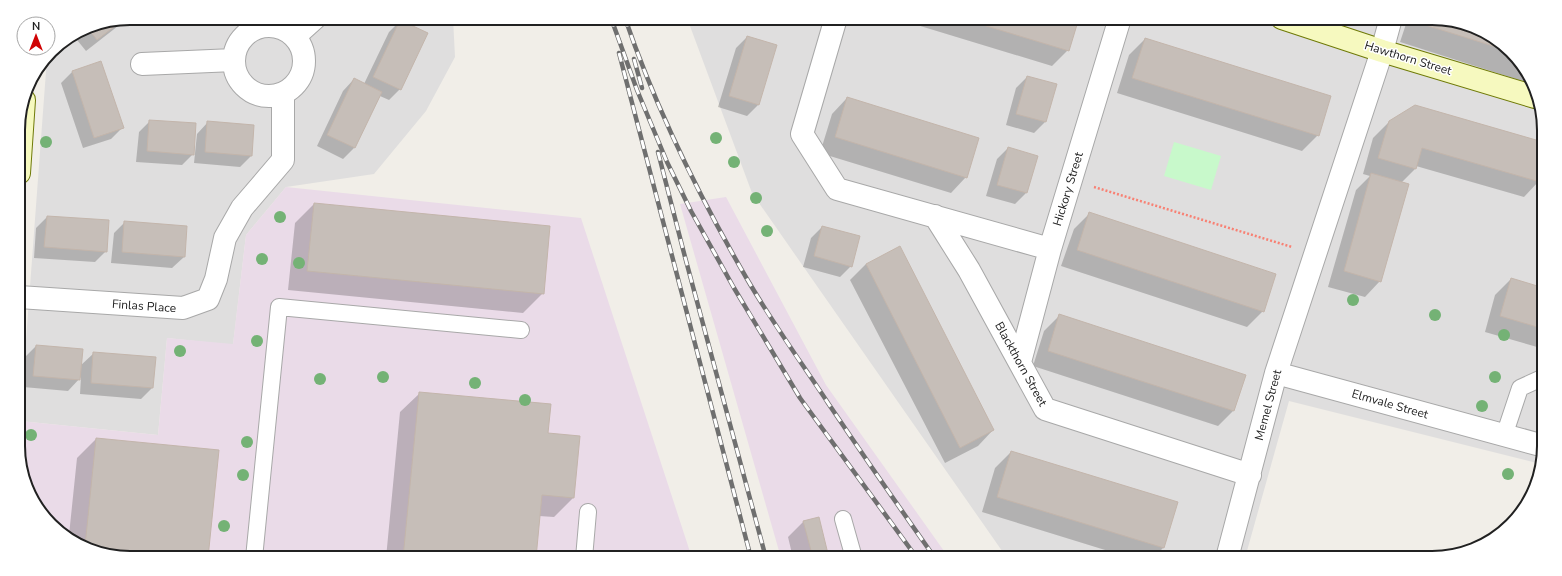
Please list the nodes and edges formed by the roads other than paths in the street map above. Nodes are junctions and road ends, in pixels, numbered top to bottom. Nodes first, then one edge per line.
1 (307, 25) edge
2 (834, 25) edge
3 (1118, 25) edge
4 (1303, 25) edge
5 (1389, 25) edge
6 (295, 36) junction
7 (1382, 51) junction
8 (234, 60) junction
9 (142, 64) dead end
10 (282, 94) junction
11 (1531, 96) edge
12 (935, 216) junction
13 (1050, 249) junction
14 (25, 296) edge
15 (521, 330) dead end
16 (1020, 362) junction
17 (1276, 372) junction
18 (1537, 380) edge
19 (1504, 436) junction
20 (1537, 444) edge
21 (1250, 475) junction
22 (588, 512) dead end
23 (843, 519) dead end
24 (255, 551) edge
25 (585, 551) edge
26 (852, 551) edge
27 (1229, 551) edge

1 - 6 street
2 - 12 street
3 - 13 street, Hickory Street
4 - 7 main road, Hawthorn Street
5 - 7 street, Memel Street
6 - 8 street
6 - 10 street
7 - 11 main road, Hawthorn Street
7 - 17 street, Memel Street
8 - 9 street
8 - 10 street
10 - 14 street, Finlas Place
12 - 13 street
12 - 16 street, Blackthorn Street
13 - 16 street, Hickory Street
15 - 24 lane
16 - 21 street, Blackthorn Street
17 - 19 street, Elmvale Street
17 - 21 street, Memel Street
18 - 19 lane
19 - 20 street, Elmvale Street
21 - 27 street, Memel Street
22 - 25 lane
23 - 26 lane

